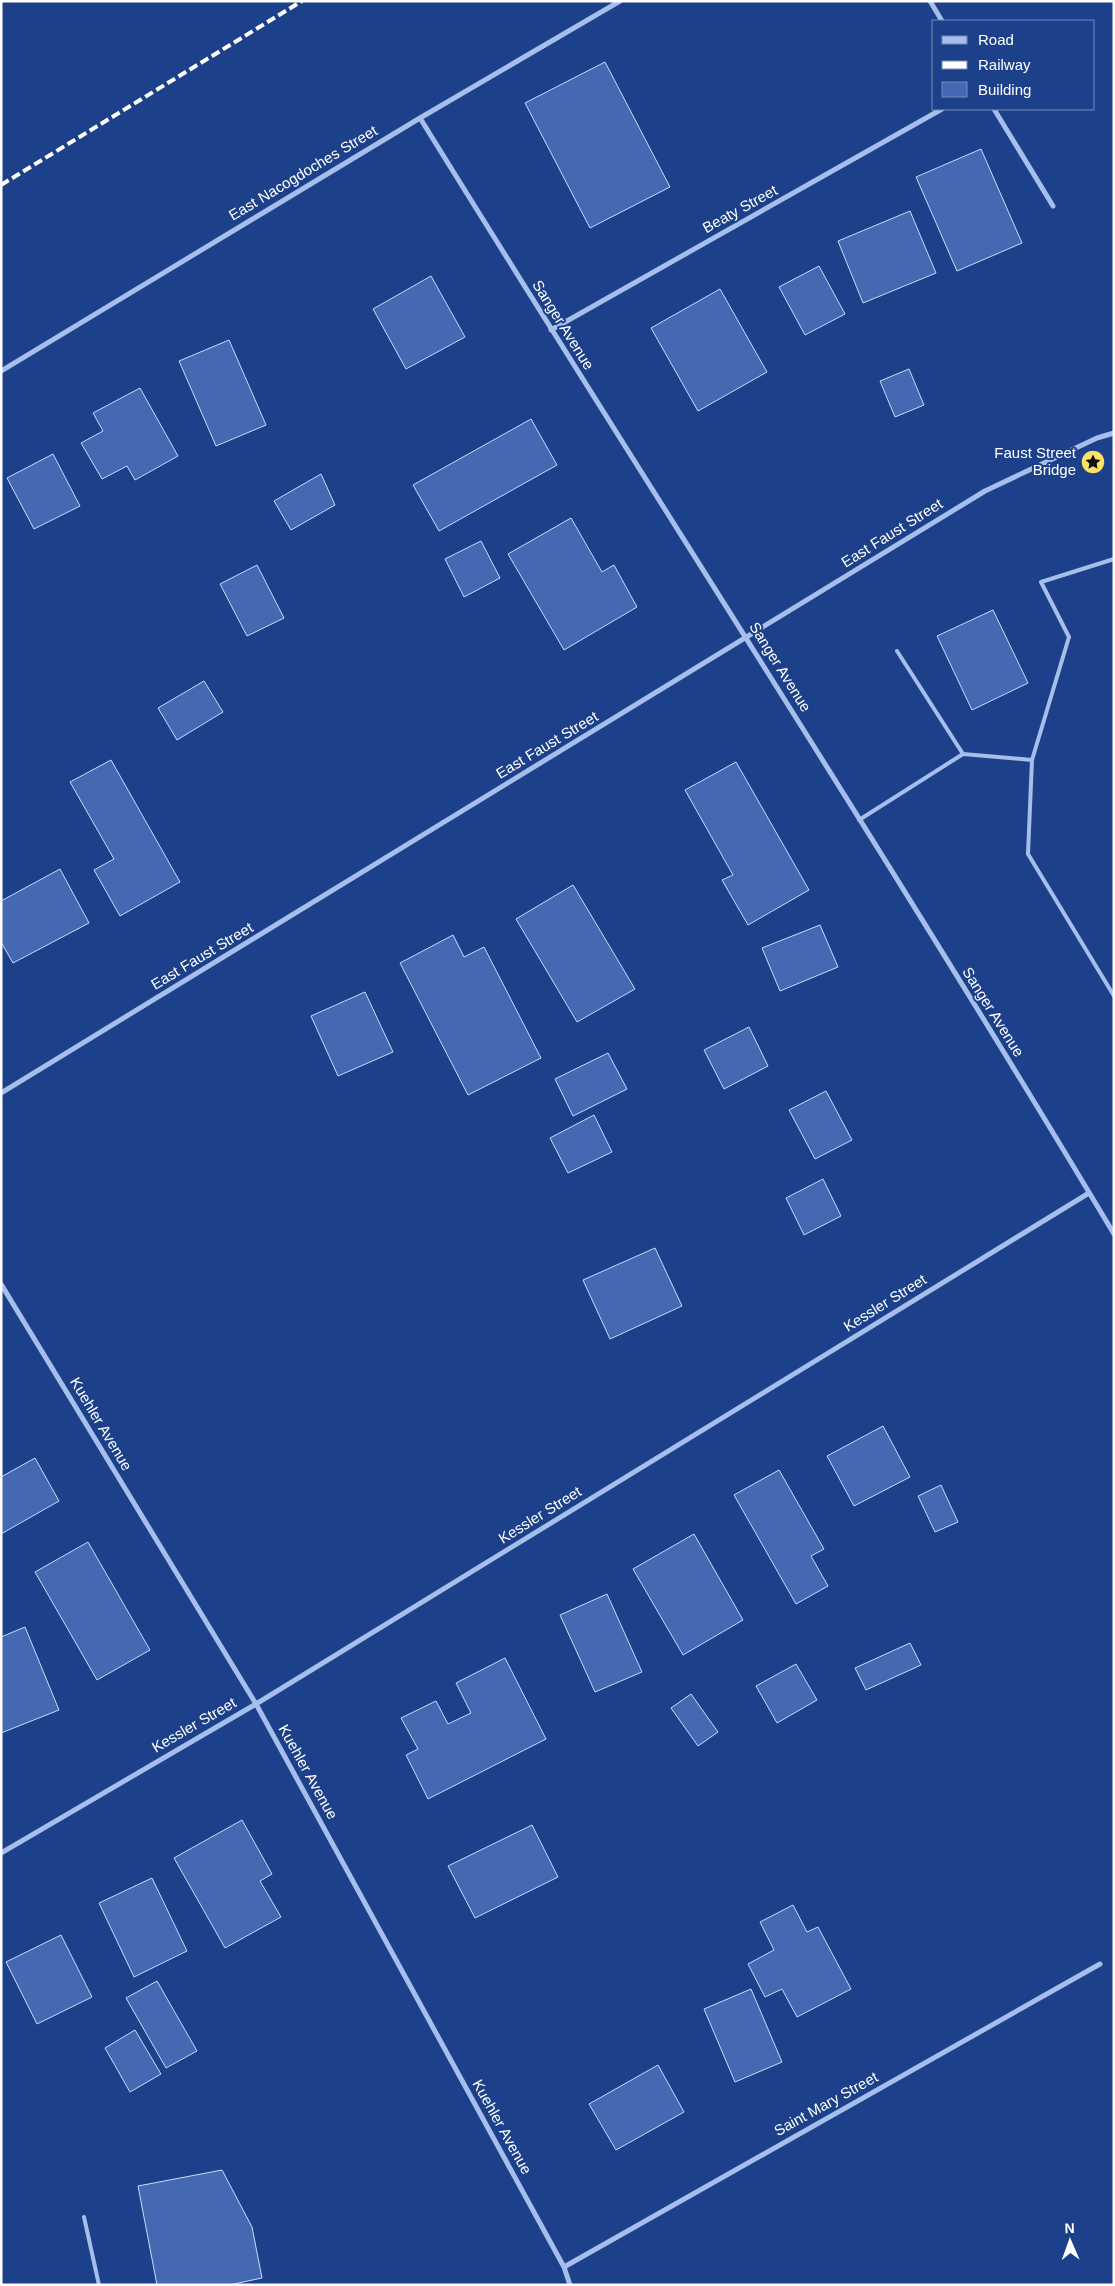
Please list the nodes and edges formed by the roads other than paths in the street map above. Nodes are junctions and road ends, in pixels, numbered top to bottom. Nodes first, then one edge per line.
1 (620, 1) edge
2 (930, 1) edge
3 (941, 20) edge
4 (940, 110) edge
5 (995, 110) edge
6 (420, 118) junction
7 (1053, 206) dead end
8 (551, 330) junction
9 (1, 371) edge
10 (1114, 433) edge
11 (1114, 558) edge
12 (747, 637) junction
13 (897, 651) dead end
14 (963, 754) junction
15 (1032, 760) junction
16 (860, 820) junction
17 (1114, 996) edge
18 (1, 1094) edge
19 (1089, 1193) junction
20 (1114, 1234) edge
21 (1, 1284) edge
22 (256, 1704) junction
23 (1, 1853) edge
24 (1100, 1964) dead end
25 (84, 2217) dead end
26 (564, 2267) junction
27 (99, 2285) edge
28 (570, 2285) edge

1 - 6 street, East Nacogdoches Street
2 - 3 street
4 - 8 street, Beaty Street
5 - 7 street
6 - 8 street, Sanger Avenue
6 - 9 street, East Nacogdoches Street
8 - 12 street, Sanger Avenue
10 - 12 street, East Faust Street
11 - 15 lane
12 - 16 street, Sanger Avenue
12 - 18 street, East Faust Street
13 - 14 lane
14 - 15 lane
14 - 16 lane
15 - 17 lane
16 - 19 street, Sanger Avenue
19 - 20 street, Sanger Avenue
19 - 22 street, Kessler Street
21 - 22 street, Kuehler Avenue
22 - 23 street, Kessler Street
22 - 26 street, Kuehler Avenue
24 - 26 street, Saint Mary Street
25 - 27 lane
26 - 28 street, Kuehler Avenue

